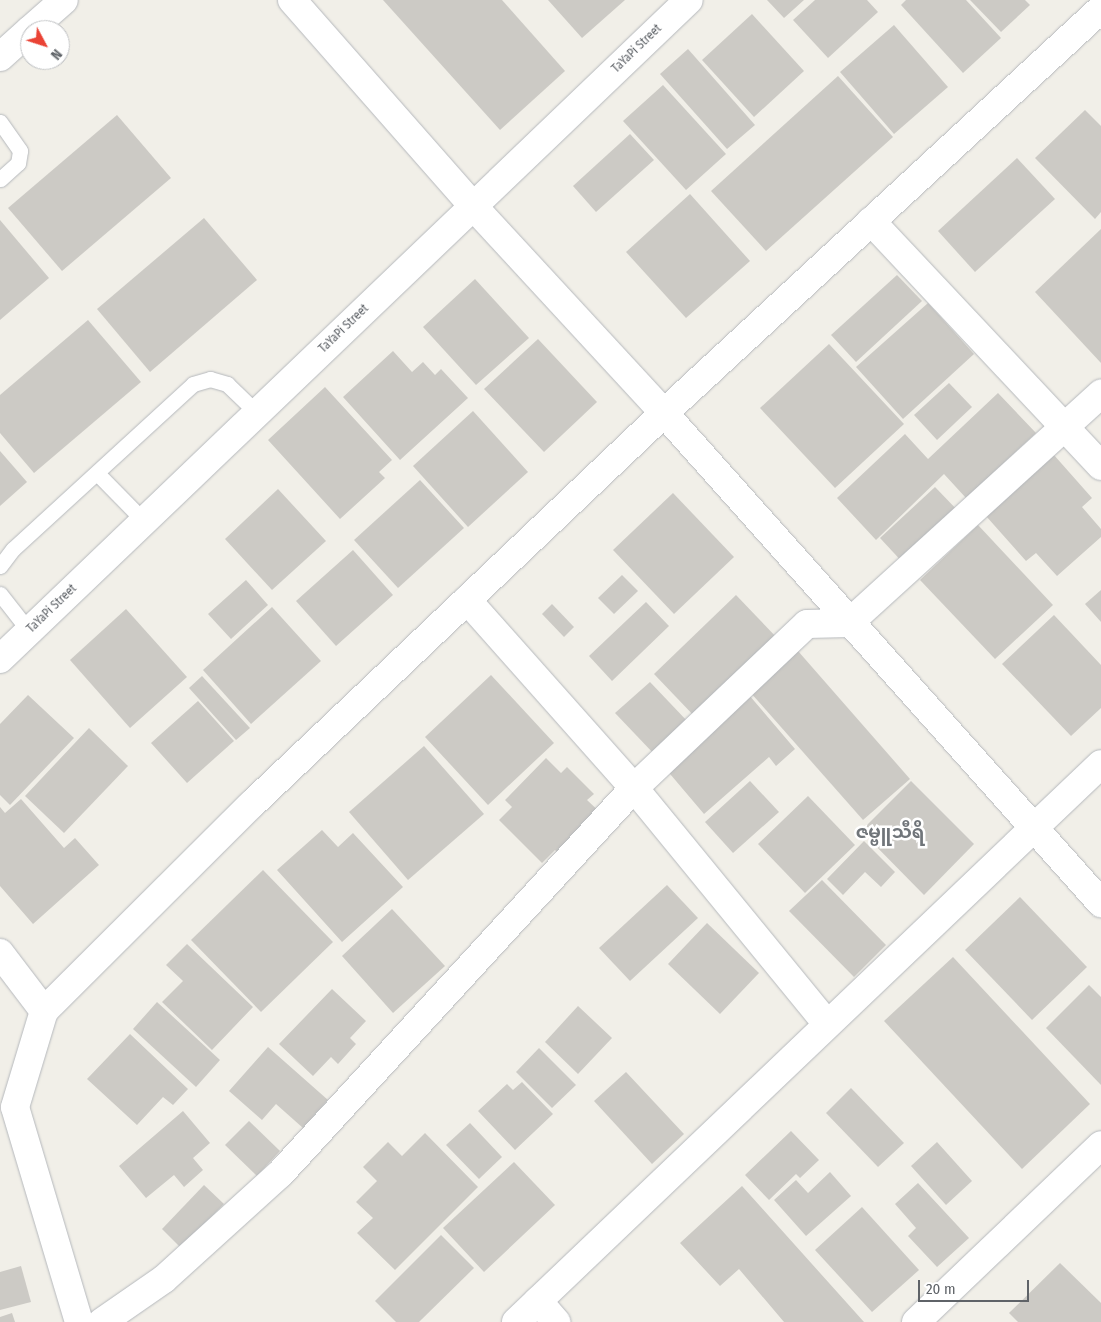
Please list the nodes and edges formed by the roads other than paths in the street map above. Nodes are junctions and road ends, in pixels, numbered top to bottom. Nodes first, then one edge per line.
1 (64, 0) edge
2 (293, 0) edge
3 (689, 0) edge
4 (1101, 9) edge
5 (41, 20) edge
6 (20, 39) edge
7 (0, 56) edge
8 (0, 122) edge
9 (0, 179) edge
10 (473, 206) junction
11 (871, 221) junction
12 (1101, 394) edge
13 (256, 413) junction
14 (664, 413) junction
15 (1066, 427) junction
16 (1101, 466) edge
17 (97, 473) junction
18 (144, 521) junction
19 (0, 566) edge
20 (0, 594) edge
21 (467, 600) junction
22 (849, 623) junction
23 (28, 631) junction
24 (0, 659) edge
25 (1101, 764) edge
26 (634, 788) junction
27 (1033, 828) junction
28 (1101, 903) edge
29 (0, 953) edge
30 (44, 1012) junction
31 (827, 1024) junction
32 (1101, 1145) edge
33 (538, 1301) junction
34 (79, 1322) edge
35 (102, 1322) edge
36 (516, 1322) edge
37 (556, 1322) edge
38 (916, 1322) edge

1 - 5 street
2 - 10 street
3 - 10 street, TaYaPi Street
4 - 11 street
6 - 7 street
8 - 9 lane
10 - 13 street, TaYaPi Street
10 - 14 street
11 - 14 street
11 - 15 street
12 - 15 street
13 - 17 lane
13 - 18 street, TaYaPi Street
14 - 21 street
14 - 22 street
15 - 16 street
15 - 22 street
17 - 18 lane
17 - 19 lane
18 - 23 street, TaYaPi Street
20 - 23 lane
21 - 26 street
21 - 30 street
22 - 26 street
22 - 27 street
23 - 24 street, TaYaPi Street
25 - 27 street
26 - 31 street
26 - 35 street
27 - 28 street
27 - 31 street
29 - 30 street
30 - 34 street
31 - 33 street
32 - 38 street
33 - 36 street
33 - 37 street

